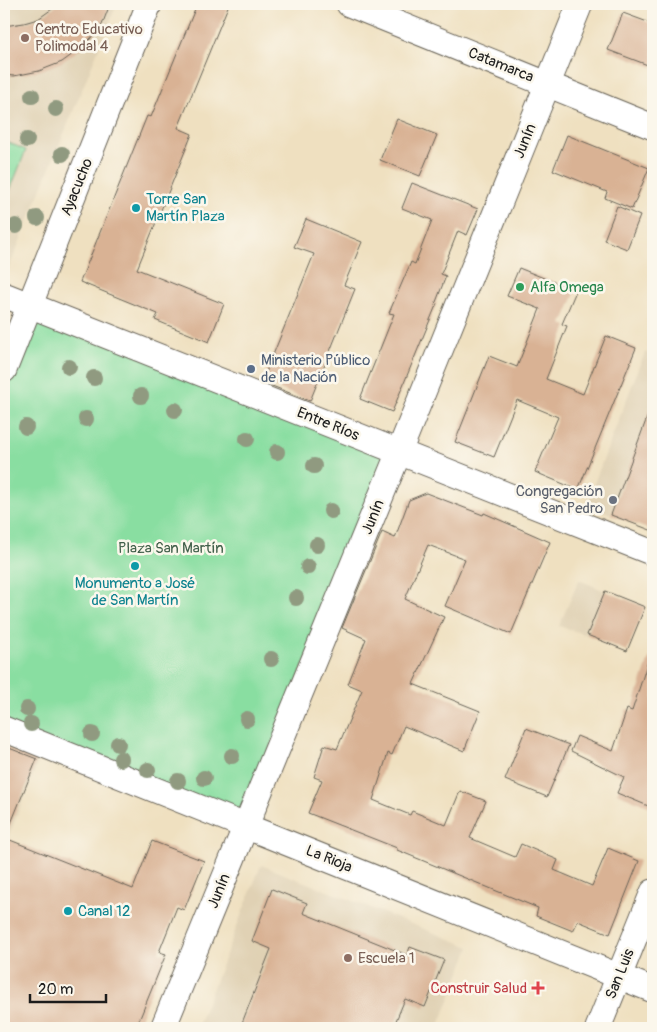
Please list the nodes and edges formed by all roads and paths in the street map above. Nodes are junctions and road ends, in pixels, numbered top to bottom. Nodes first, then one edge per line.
1 (150, 4) edge
2 (349, 4) edge
3 (580, 4) edge
4 (548, 84) junction
5 (653, 127) edge
6 (4, 295) edge
7 (29, 305) junction
8 (4, 370) edge
9 (399, 452) junction
10 (653, 553) edge
11 (4, 729) edge
12 (245, 826) junction
13 (653, 892) edge
14 (619, 976) junction
15 (653, 990) edge
16 (163, 1028) edge
17 (598, 1028) edge

1 - 7 street, Ayacucho
2 - 4 street, Catamarca
3 - 4 street, Junín
4 - 5 street, Catamarca
4 - 9 street, Junín
6 - 7 street, Entre Ríos
7 - 8 street, Ayacucho
7 - 9 street, Entre Ríos
9 - 10 street, Entre Ríos
9 - 12 street, Junín
11 - 12 street, La Rioja
12 - 14 street, La Rioja
12 - 16 street, Junín
13 - 14 street, San Luis
14 - 15 street, La Rioja
14 - 17 street, San Luis

